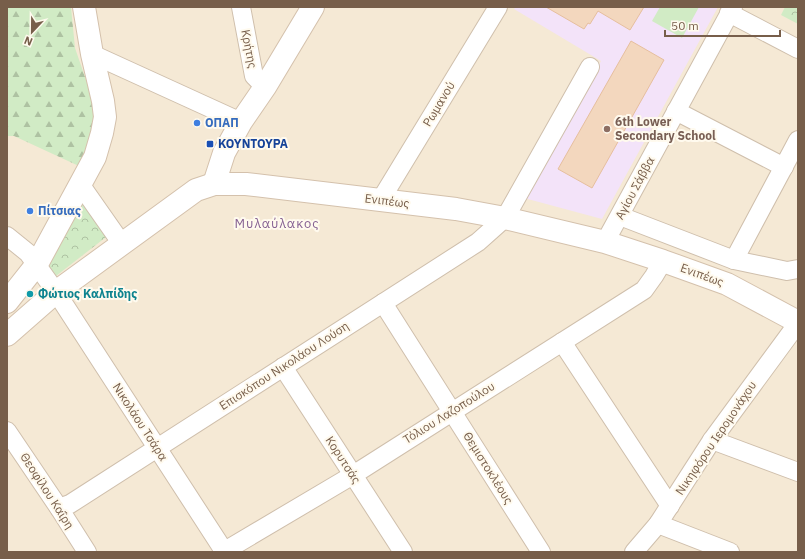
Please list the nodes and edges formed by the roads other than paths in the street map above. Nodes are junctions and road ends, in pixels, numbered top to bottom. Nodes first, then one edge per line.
1 (84, 7) edge
2 (241, 7) edge
3 (313, 7) edge
4 (498, 7) edge
5 (731, 10) edge
6 (798, 48) edge
7 (92, 54) junction
8 (590, 67) dead end
9 (265, 87) junction
10 (676, 111) junction
11 (241, 122) junction
12 (798, 140) edge
13 (784, 167) junction
14 (80, 184) junction
15 (214, 184) junction
16 (380, 201) junction
17 (620, 216) junction
18 (505, 218) junction
19 (7, 236) edge
20 (605, 242) junction
21 (122, 244) junction
22 (663, 260) junction
23 (734, 260) junction
24 (36, 264) junction
25 (798, 269) edge
26 (56, 292) junction
27 (7, 302) edge
28 (383, 303) junction
29 (798, 322) edge
30 (7, 335) edge
31 (562, 342) junction
32 (283, 367) junction
33 (452, 412) junction
34 (7, 431) edge
35 (712, 440) junction
36 (157, 448) junction
37 (798, 472) edge
38 (353, 475) junction
39 (670, 506) junction
40 (59, 508) junction
41 (658, 524) junction
42 (87, 552) edge
43 (224, 552) edge
44 (403, 552) edge
45 (541, 552) edge
46 (634, 552) edge
47 (730, 552) edge

1 - 7 street
2 - 9 street, Κρήτης
3 - 9 street
4 - 16 street, Ρωμανού
5 - 6 street
5 - 10 street, Αγίου Σάββα
7 - 11 street
7 - 14 street
8 - 18 street, Επισκόπου Νικολάου Λούση
9 - 11 street
10 - 13 street
10 - 17 street, Αγίου Σάββα
11 - 15 street
12 - 13 street
13 - 23 street
14 - 21 street
14 - 24 street
15 - 16 street, Ενιπέως
15 - 21 street, Ενιπέως
16 - 18 street, Ενιπέως
17 - 20 street, Αγίου Σάββα
17 - 23 street
18 - 20 street, Ενιπέως
18 - 28 street, Επισκόπου Νικολάου Λούση
19 - 24 street, Νικολάου Τσάρα
20 - 22 street, Ενιπέως
21 - 26 street, Ενιπέως
22 - 29 street, Ενιπέως
22 - 31 street, Τόλιου Λαζοπούλου
23 - 25 street
24 - 26 street, Νικολάου Τσάρα
24 - 27 street
26 - 30 street, Ενιπέως
26 - 36 street, Νικολάου Τσάρα
28 - 32 street, Επισκόπου Νικολάου Λούση
28 - 33 street, Θεμιστοκλέους
29 - 35 street, Νικηφόρου Ιερομονάχου
31 - 33 street, Τόλιου Λαζοπούλου
31 - 39 street
32 - 36 street, Επισκόπου Νικολάου Λούση
32 - 38 street, Κορυτσάς
33 - 38 street, Τόλιου Λαζοπούλου
33 - 45 street, Θεμιστοκλέους
34 - 40 street, Θεοφίλου Καΐρη
35 - 37 street
35 - 39 street, Νικηφόρου Ιερομονάχου
36 - 40 street, Επισκόπου Νικολάου Λούση
36 - 43 street, Νικολάου Τσάρα
38 - 43 street, Τόλιου Λαζοπούλου
38 - 44 street, Κορυτσάς
39 - 41 street, Νικηφόρου Ιερομονάχου
40 - 42 street, Θεοφίλου Καΐρη
41 - 46 street, Νικηφόρου Ιερομονάχου
41 - 47 street

